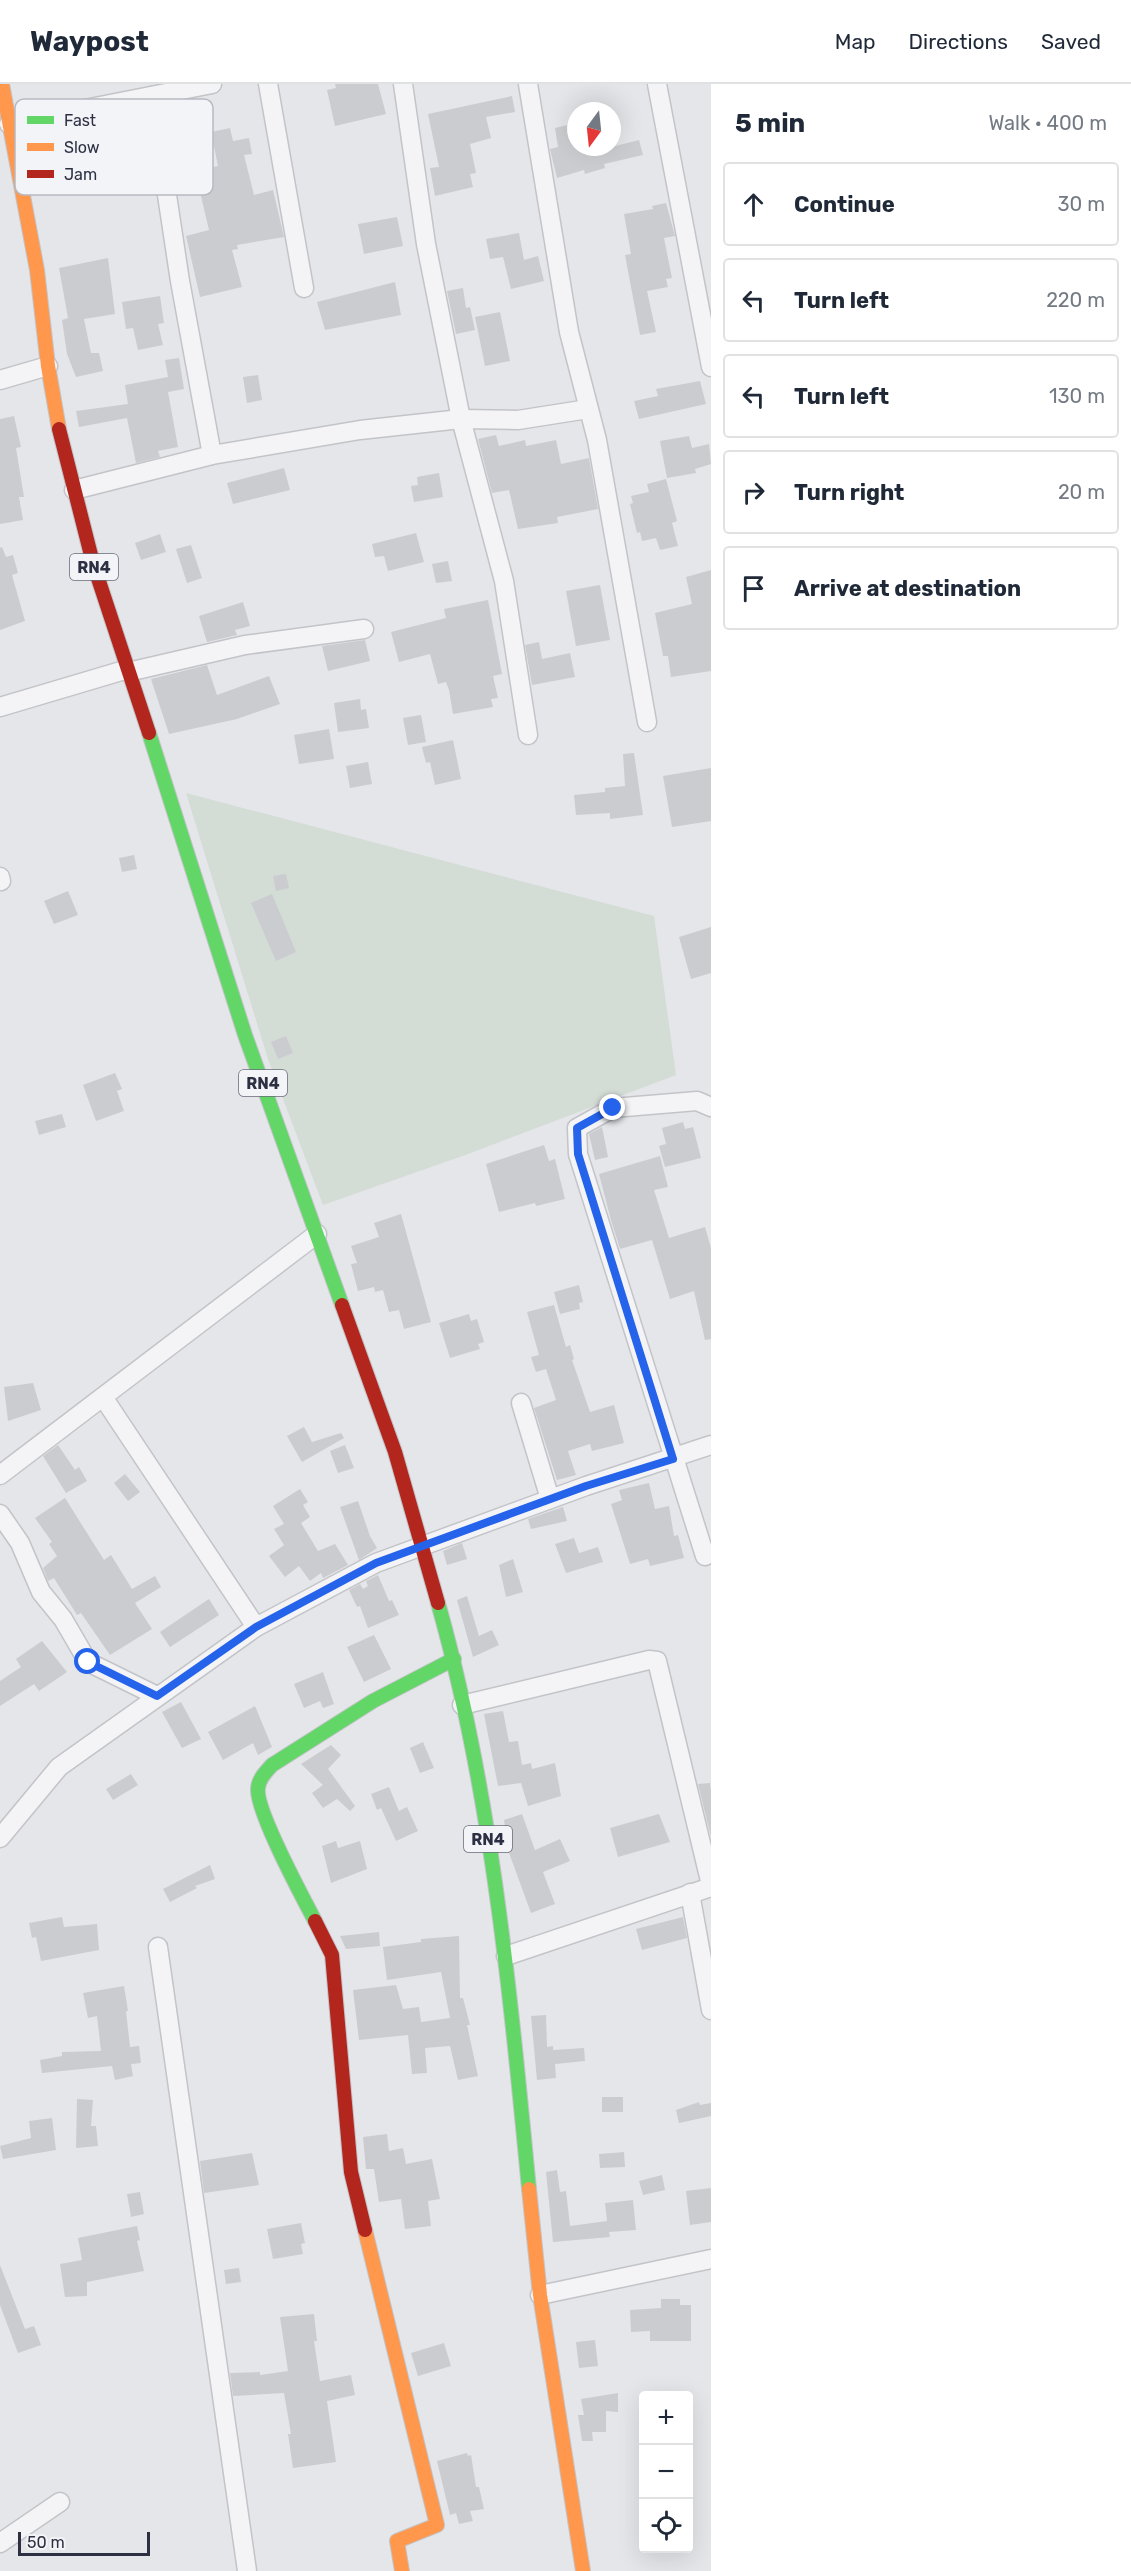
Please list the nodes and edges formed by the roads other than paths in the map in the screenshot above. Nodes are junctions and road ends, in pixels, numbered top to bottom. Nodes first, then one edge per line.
1 (2, 84) edge
2 (212, 84) edge
3 (268, 84) edge
4 (403, 84) edge
5 (528, 84) edge
6 (657, 84) edge
7 (141, 93) edge
8 (115, 99) edge
9 (15, 123) edge
10 (9, 124) junction
11 (15, 155) edge
12 (23, 195) edge
13 (162, 195) edge
14 (304, 288) dead end
15 (48, 366) junction
16 (711, 367) edge
17 (0, 380) edge
18 (588, 409) junction
19 (460, 419) junction
20 (212, 455) junction
21 (74, 490) junction
22 (364, 629) dead end
23 (128, 670) junction
24 (0, 706) edge
25 (647, 722) dead end
26 (528, 735) dead end
27 (711, 1107) edge
28 (317, 1234) junction
29 (103, 1397) junction
30 (521, 1403) dead end
31 (711, 1445) edge
32 (673, 1459) junction
33 (0, 1474) edge
34 (550, 1499) junction
35 (0, 1514) edge
36 (421, 1547) junction
37 (705, 1556) dead end
38 (256, 1627) junction
39 (454, 1659) junction
40 (157, 1696) junction
41 (462, 1705) junction
42 (0, 1838) edge
43 (711, 1886) edge
44 (690, 1893) junction
45 (158, 1947) dead end
46 (507, 1956) junction
47 (711, 2010) edge
48 (711, 2259) edge
49 (540, 2295) junction
50 (60, 2502) dead end
51 (0, 2543) edge
52 (247, 2571) edge
53 (402, 2571) edge
54 (583, 2571) edge

1 - 10 main road, RN4
2 - 7 street
3 - 14 street
4 - 19 street
5 - 18 street
6 - 16 street
7 - 8 street
9 - 10 street
10 - 11 main road, RN4
12 - 15 main road, RN4
13 - 20 street
15 - 17 street
15 - 21 main road, RN4
18 - 19 street
18 - 25 street
19 - 20 street
19 - 26 street
20 - 21 street
21 - 23 main road, RN4
22 - 23 street
23 - 24 street
23 - 28 main road, RN4
27 - 32 street
28 - 29 street
28 - 36 main road, RN4
29 - 33 street
29 - 38 street
30 - 34 street
31 - 32 street
32 - 34 street
32 - 37 street
34 - 36 street
35 - 40 street
36 - 38 street
36 - 39 main road, RN4
38 - 40 street
39 - 41 main road, RN4
39 - 53 main road
40 - 42 street
41 - 43 street
41 - 46 main road, RN4
43 - 44 street
44 - 46 street
44 - 47 street
45 - 52 street
46 - 49 main road, RN4
48 - 49 street
49 - 54 main road, RN4
50 - 51 street

